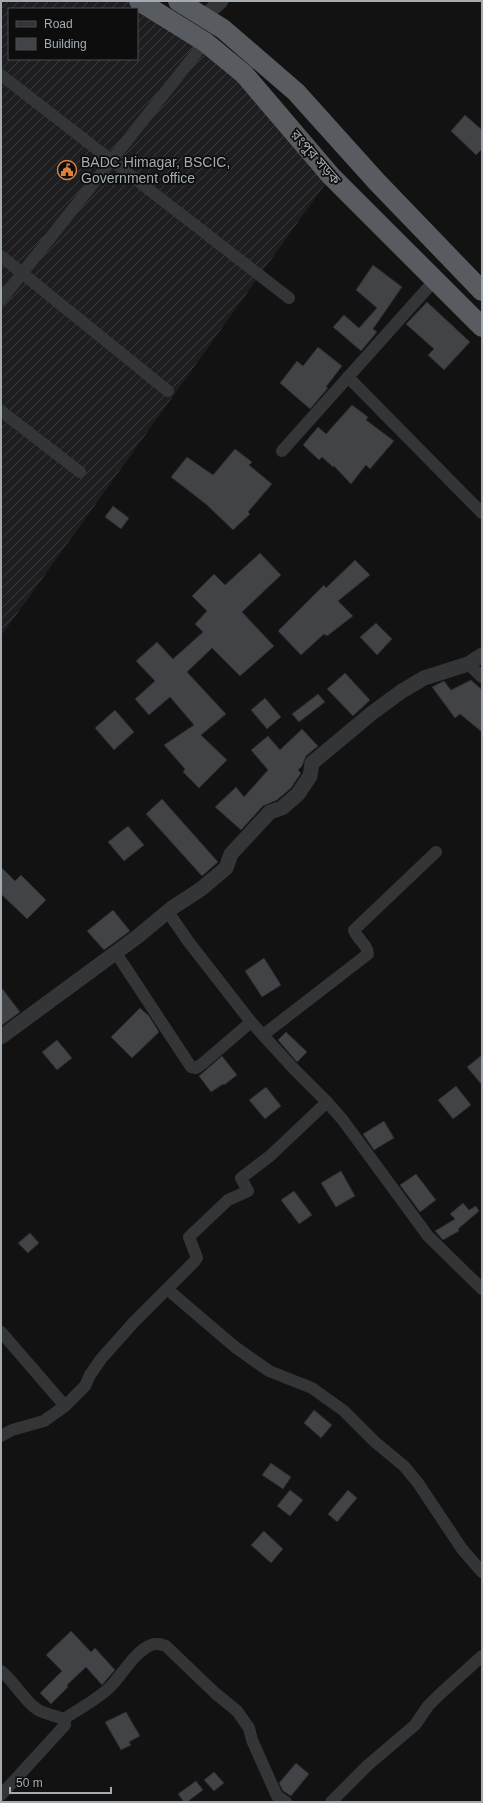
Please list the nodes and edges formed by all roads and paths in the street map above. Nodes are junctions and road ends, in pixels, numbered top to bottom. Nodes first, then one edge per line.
1 (139, 1) edge
2 (178, 1) edge
3 (221, 1) edge
4 (204, 17) junction
5 (205, 42) junction
6 (1, 75) edge
7 (111, 160) junction
8 (1, 256) edge
9 (22, 272) junction
10 (434, 281) junction
11 (482, 291) edge
12 (289, 298) dead end
13 (1, 300) edge
14 (482, 327) edge
15 (348, 377) junction
16 (168, 391) dead end
17 (1, 411) edge
18 (282, 451) dead end
19 (80, 472) dead end
20 (482, 513) edge
21 (482, 655) edge
22 (468, 664) junction
23 (482, 677) edge
24 (436, 852) dead end
25 (168, 912) junction
26 (116, 953) junction
27 (250, 1022) junction
28 (263, 1035) junction
29 (1, 1037) edge
30 (327, 1102) junction
31 (168, 1289) junction
32 (482, 1289) edge
33 (1, 1332) edge
34 (65, 1406) junction
35 (1, 1436) edge
36 (482, 1572) edge
37 (482, 1656) edge
38 (1, 1671) edge
39 (64, 1719) junction
40 (1, 1794) edge
41 (286, 1802) edge
42 (331, 1802) edge

1 - 5 highway, রংপুর সড়ক
2 - 4 highway, রংপুর সড়ক
3 - 4 street
4 - 11 highway, রংপুর সড়ক
5 - 7 street
5 - 10 highway, রংপুর সড়ক
6 - 7 street
7 - 9 street
7 - 12 street
8 - 9 street
9 - 13 street
9 - 16 street
10 - 14 highway, রংপুর সড়ক
10 - 15 street
15 - 18 street
15 - 20 street
17 - 19 street
21 - 22 street
22 - 23 street
22 - 25 street
24 - 28 street
25 - 26 street
25 - 27 street
26 - 27 street
26 - 29 street
27 - 28 street
28 - 30 street
30 - 31 street
30 - 32 street
31 - 34 street
31 - 36 street
33 - 34 street
34 - 35 street
37 - 42 street
38 - 39 street
39 - 40 street
39 - 41 street

